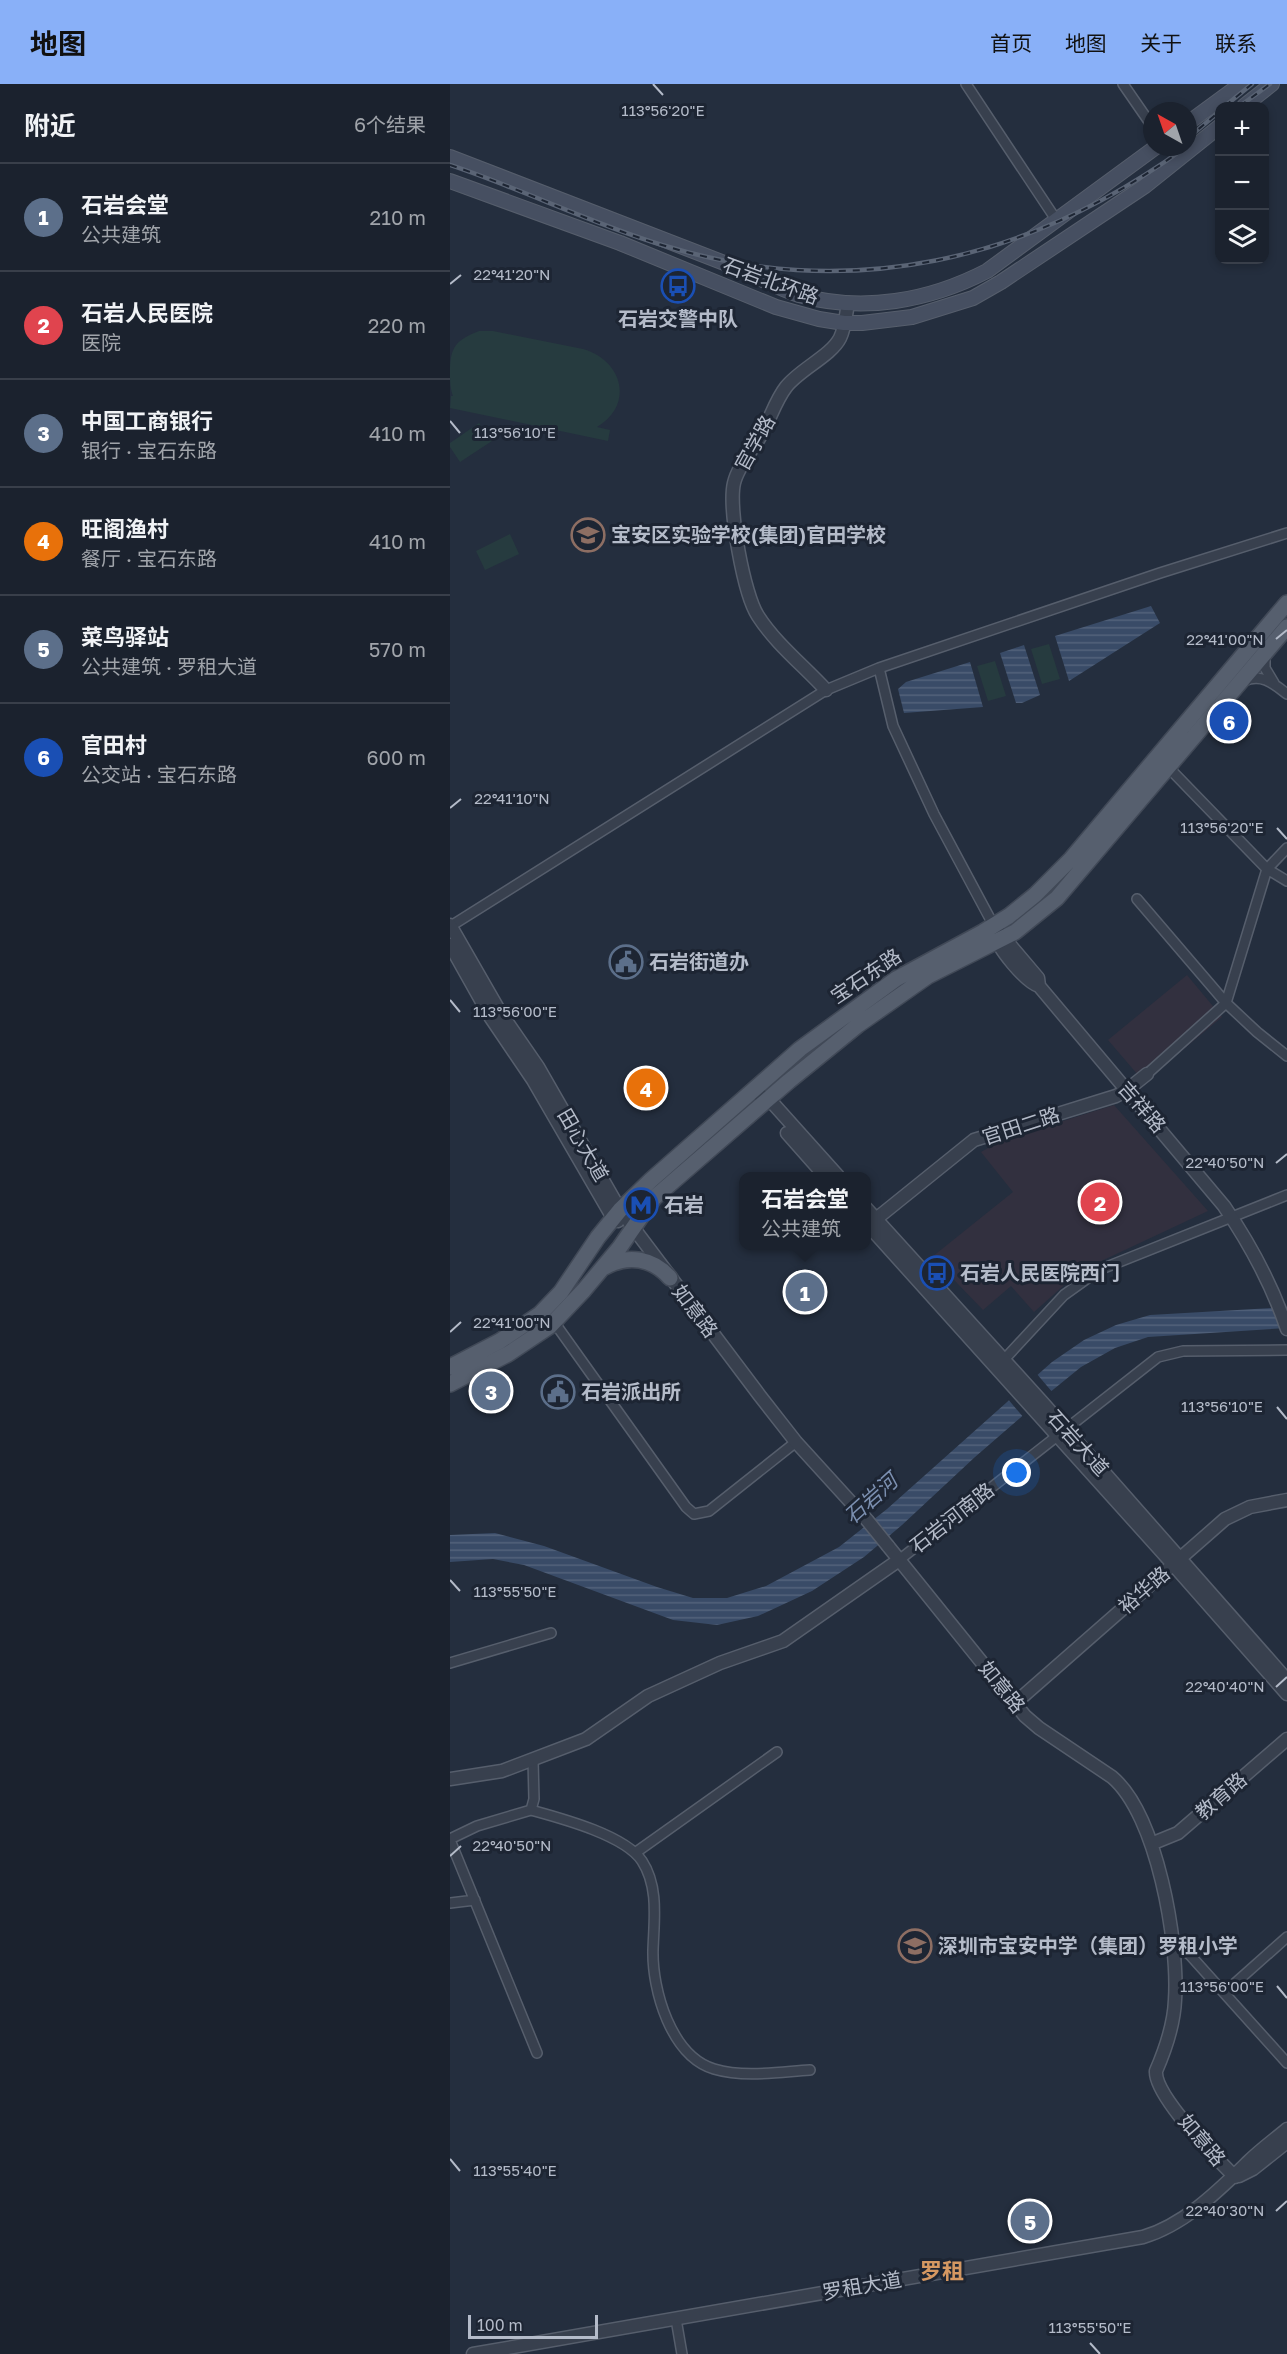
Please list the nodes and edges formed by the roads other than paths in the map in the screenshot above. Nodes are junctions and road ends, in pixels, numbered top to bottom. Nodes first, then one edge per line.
1 (966, 84) edge
2 (1123, 84) edge
3 (1241, 84) edge
4 (1272, 84) edge
5 (1249, 102) edge
6 (1143, 113) edge
7 (1197, 116) edge
8 (1215, 130) edge
9 (1144, 156) edge
10 (450, 157) edge
11 (450, 181) edge
12 (1057, 221) junction
13 (848, 303) junction
14 (844, 323) junction
15 (1287, 533) edge
16 (1287, 603) edge
17 (1287, 627) edge
18 (1267, 651) junction
19 (879, 668) junction
20 (1239, 684) junction
21 (1274, 684) junction
22 (826, 690) junction
23 (1287, 694) edge
24 (1169, 768) junction
25 (1287, 848) edge
26 (1267, 869) junction
27 (1287, 881) edge
28 (1137, 899) dead end
29 (451, 925) edge
30 (999, 935) junction
31 (450, 945) edge
32 (1226, 1003) junction
33 (1287, 1056) edge
34 (1147, 1074) joint
35 (1127, 1090) junction
36 (752, 1091) junction
37 (766, 1101) junction
38 (822, 1172) edge
39 (834, 1172) edge
40 (1287, 1195) edge
41 (616, 1214) junction
42 (1231, 1216) junction
43 (871, 1221) edge
44 (633, 1228) junction
45 (600, 1270) junction
46 (670, 1278) junction
47 (554, 1322) junction
48 (1287, 1329) edge
49 (1287, 1350) edge
50 (1000, 1364) junction
51 (450, 1367) edge
52 (450, 1384) edge
53 (1063, 1433) junction
54 (796, 1442) junction
55 (1287, 1500) edge
56 (899, 1560) junction
57 (1177, 1561) junction
58 (550, 1633) dead end
59 (450, 1663) edge
60 (1287, 1680) edge
61 (1287, 1694) edge
62 (1014, 1704) junction
63 (1287, 1739) edge
64 (777, 1752) dead end
65 (533, 1759) junction
66 (450, 1779) edge
67 (531, 1810) junction
68 (450, 1840) edge
69 (1151, 1844) junction
70 (635, 1853) junction
71 (475, 1900) junction
72 (450, 1903) edge
73 (1287, 1937) edge
74 (1174, 1942) junction
75 (1224, 1993) junction
76 (537, 2053) dead end
77 (1287, 2063) edge
78 (810, 2070) dead end
79 (1285, 2139) edge
80 (1235, 2177) junction
81 (676, 2319) junction
82 (473, 2354) edge
83 (682, 2354) edge

1 - 12 street
2 - 6 street
3 - 7 main road
4 - 5 main road
8 - 14 main road, 石岩北环路
9 - 12 main road, 石岩北环路
10 - 13 main road, 石岩北环路
11 - 14 main road, 石岩北环路
12 - 13 main road, 石岩北环路
13 - 14 street, 官学路
14 - 22 street, 官学路
15 - 19 street
16 - 30 main road, 宝石东路
17 - 18 main road, 宝石东路
18 - 20 main road, 宝石东路
18 - 21 street
19 - 22 street
19 - 30 street
20 - 21 street
20 - 24 main road, 宝石东路
21 - 23 street
22 - 29 street
24 - 26 street
24 - 30 main road, 宝石东路
25 - 26 street
26 - 27 street
26 - 32 street
28 - 32 street
29 - 41 street, 田心大道
30 - 35 street, 吉祥路
30 - 36 main road, 宝石东路
30 - 37 main road, 宝石东路
31 - 41 street, 田心大道
32 - 33 street
32 - 34 street
34 - 35 street, 官田二路
35 - 42 street, 吉祥路
35 - 43 street, 官田二路
36 - 37 street
36 - 41 main road, 宝石东路
37 - 38 street
37 - 39 street
37 - 44 main road, 宝石东路
40 - 42 street
41 - 44 street, 田心大道
41 - 51 main road, 宝石东路
42 - 48 street, 吉祥路
42 - 50 street
43 - 50 street, 石岩大道
44 - 45 main road, 宝石东路
44 - 46 street, 如意路
45 - 46 main road
45 - 47 main road, 宝石东路
46 - 54 street, 如意路
47 - 52 main road, 宝石东路
47 - 54 street
49 - 53 street, 石岩河南路
50 - 53 street, 石岩大道
53 - 56 street, 石岩河南路
53 - 57 street, 石岩大道
54 - 56 street, 如意路, bridge
55 - 57 street, 裕华路
56 - 62 street, 如意路
56 - 65 street
57 - 60 street, 石岩大道
57 - 61 street, 石岩大道
57 - 62 street, 裕华路
58 - 59 street
62 - 69 street, 如意路
63 - 69 street, 教育路
64 - 70 street
65 - 66 street
65 - 67 street
67 - 68 street
67 - 70 street
68 - 71 street
69 - 74 street, 如意路
70 - 78 street
71 - 72 street
71 - 76 street
73 - 75 street
74 - 75 street
74 - 80 street, 如意路
75 - 77 street
79 - 80 street, 罗租大道
80 - 81 street, 罗租大道
81 - 82 street, 罗租大道
81 - 83 street

